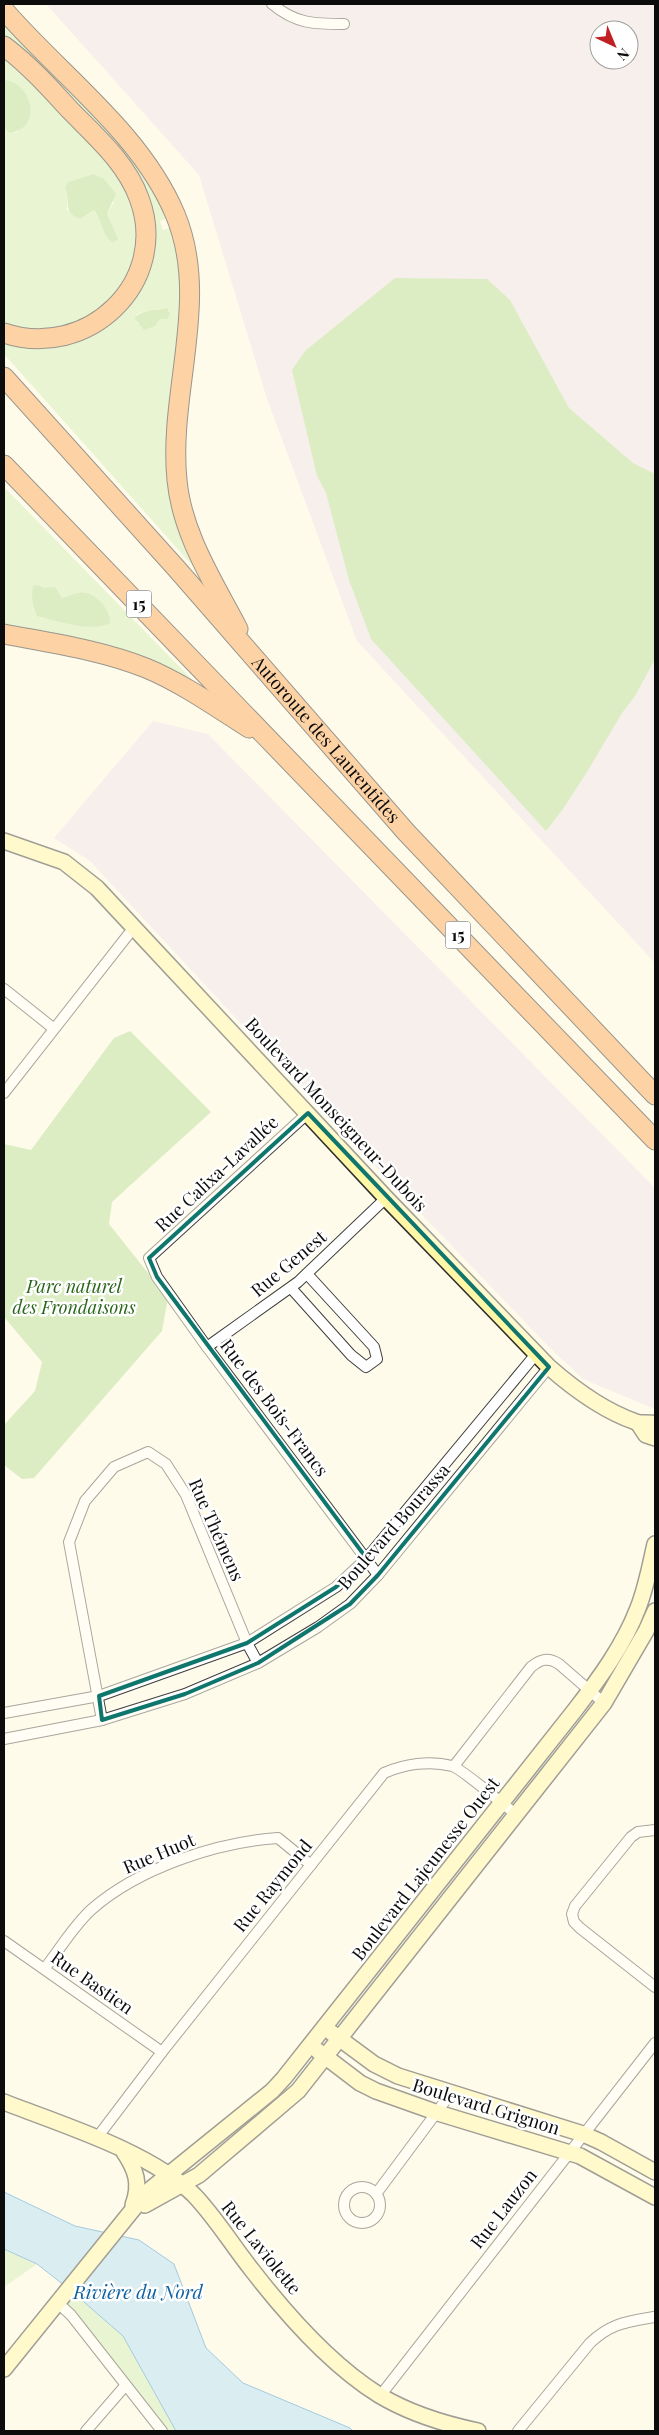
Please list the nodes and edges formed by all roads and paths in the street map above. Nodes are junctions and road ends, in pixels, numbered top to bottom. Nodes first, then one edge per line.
1 (272, 4) edge
2 (4, 10) edge
3 (344, 24) dead end
4 (4, 46) edge
5 (4, 333) edge
6 (4, 377) edge
7 (4, 465) edge
8 (4, 634) edge
9 (253, 659) junction
10 (274, 743) junction
11 (4, 841) edge
12 (135, 926) junction
13 (4, 989) edge
14 (53, 1028) junction
15 (4, 1093) edge
16 (655, 1094) edge
17 (308, 1113) junction
18 (655, 1140) edge
19 (386, 1198) junction
20 (149, 1258) joint
21 (307, 1274) junction
22 (291, 1288) junction
23 (207, 1347) junction
24 (536, 1354) junction
25 (549, 1367) junction
26 (638, 1423) junction
27 (655, 1424) edge
28 (655, 1438) edge
29 (655, 1544) edge
30 (366, 1559) junction
31 (378, 1575) junction
32 (655, 1611) edge
33 (247, 1643) junction
34 (258, 1663) junction
35 (590, 1691) junction
36 (99, 1696) junction
37 (604, 1703) junction
38 (4, 1713) edge
39 (102, 1720) junction
40 (4, 1739) edge
41 (454, 1766) junction
42 (501, 1803) junction
43 (516, 1815) junction
44 (655, 1830) edge
45 (310, 1865) junction
46 (4, 1941) edge
47 (45, 1968) junction
48 (655, 1987) edge
49 (324, 2027) junction
50 (340, 2039) junction
51 (655, 2043) edge
52 (310, 2045) junction
53 (162, 2052) junction
54 (326, 2057) junction
55 (451, 2093) junction
56 (4, 2102) edge
57 (438, 2112) junction
58 (582, 2134) junction
59 (96, 2139) junction
60 (123, 2151) junction
61 (569, 2152) junction
62 (655, 2172) edge
63 (168, 2175) junction
64 (182, 2185) junction
65 (376, 2194) dead end
66 (655, 2197) edge
67 (125, 2219) junction
68 (57, 2302) junction
69 (654, 2317) edge
70 (4, 2368) edge
71 (125, 2386) junction
72 (380, 2396) junction
73 (86, 2431) edge
74 (162, 2431) edge
75 (478, 2431) edge
76 (518, 2431) edge

1 - 3 street
2 - 9 highway
4 - 5 highway
6 - 9 highway, Autoroute des Laurentides / 15
7 - 10 highway, Autoroute des Laurentides / 15
8 - 10 highway
9 - 16 highway, Autoroute des Laurentides / 15
10 - 18 highway, Autoroute des Laurentides / 15
11 - 12 street, Boulevard Monseigneur-Dubois
12 - 14 street
12 - 17 street, Boulevard Monseigneur-Dubois
13 - 14 street
14 - 15 street
17 - 19 street, Boulevard Monseigneur-Dubois
17 - 20 street, Rue Calixa-Lavallée
19 - 21 street, Rue Genest
19 - 24 street, Boulevard Monseigneur-Dubois
20 - 23 street, Rue des Bois-Francs
21 - 22 street, Rue Genest
21 - 22 street
22 - 23 street, Rue Genest
23 - 30 street, Rue des Bois-Francs
24 - 25 street, Boulevard Monseigneur-Dubois
24 - 30 street, Boulevard Bourassa
25 - 26 street, Boulevard Monseigneur-Dubois
25 - 31 street, Boulevard Bourassa
26 - 27 street, Boulevard Monseigneur-Dubois
26 - 28 street, Boulevard Monseigneur-Dubois
29 - 35 street, Boulevard Lajeunesse Ouest
30 - 31 street, Rue des Bois-Francs
30 - 33 street, Boulevard Bourassa
31 - 34 street, Boulevard Bourassa
32 - 37 street, Boulevard Lajeunesse Ouest
33 - 34 street, Rue Thémens
33 - 36 street, Boulevard Bourassa
33 - 36 street, Rue Thémens
34 - 39 street, Boulevard Bourassa
35 - 37 street
35 - 41 street
35 - 42 street, Boulevard Lajeunesse Ouest
36 - 38 street, Boulevard Bourassa
36 - 39 street, Rue Thémens
37 - 43 street, Boulevard Lajeunesse Ouest
39 - 40 street, Boulevard Bourassa
41 - 42 street
41 - 45 street, Rue Raymond
42 - 43 street
42 - 49 street, Boulevard Lajeunesse Ouest
43 - 50 street, Boulevard Lajeunesse Ouest
44 - 48 street
45 - 47 street, Rue Huot
45 - 53 street, Rue Raymond
46 - 47 street, Rue Bastien
47 - 53 street, Rue Bastien
49 - 50 street, Boulevard Grignon
49 - 52 street, Boulevard Lajeunesse Ouest
50 - 54 street, Boulevard Lajeunesse Ouest
50 - 55 street, Boulevard Grignon
51 - 58 street, Rue Lauzon
52 - 54 street, Boulevard Grignon
52 - 63 street, Boulevard Lajeunesse Ouest
53 - 59 street, Rue Raymond
54 - 57 street, Boulevard Grignon
54 - 64 street, Boulevard Lajeunesse Ouest
55 - 57 street
55 - 58 street, Boulevard Grignon
56 - 59 street, Rue Laviolette
57 - 61 street, Boulevard Grignon
57 - 65 street
58 - 61 street, Rue Lauzon
58 - 62 street, Boulevard Grignon
59 - 60 street, Rue Laviolette
60 - 63 street, Rue Laviolette
60 - 67 street
61 - 66 street, Boulevard Grignon
61 - 72 street, Rue Lauzon
63 - 64 street, Rue Laviolette
63 - 67 street, Boulevard Lajeunesse Ouest
64 - 67 street, Boulevard Lajeunesse Ouest
64 - 72 street, Rue Laviolette
67 - 68 street, Boulevard Lajeunesse Ouest
68 - 70 street, Boulevard Lajeunesse Ouest
68 - 71 street
69 - 76 street
71 - 73 street
71 - 74 street
72 - 75 street, Rue Laviolette

